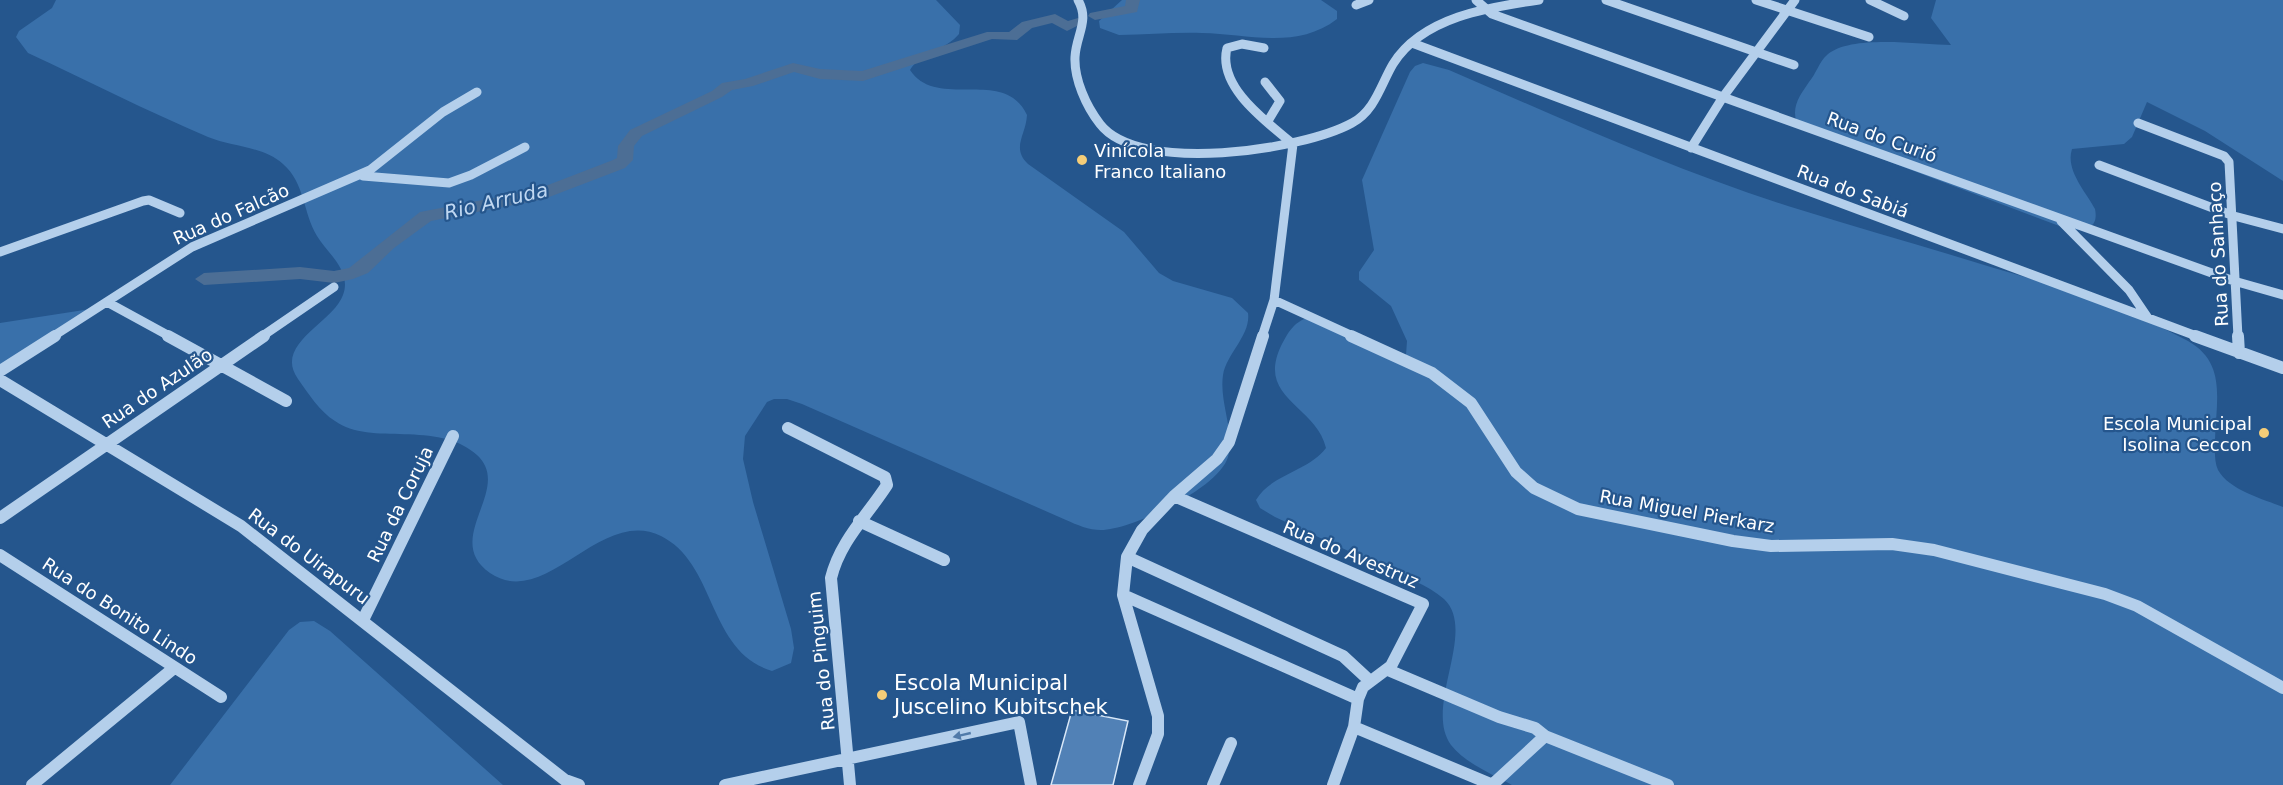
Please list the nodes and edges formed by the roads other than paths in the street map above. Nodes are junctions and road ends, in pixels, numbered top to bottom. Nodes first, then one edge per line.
1 (1078, 0) edge
2 (1369, 0) edge
3 (1476, 0) edge
4 (1539, 0) edge
5 (1606, 0) edge
6 (1756, 0) edge
7 (1795, 0) edge
8 (1870, 0) edge
9 (1356, 5) dead end
10 (1483, 9) junction
11 (1787, 11) junction
12 (1904, 16) dead end
13 (1869, 37) dead end
14 (1412, 43) junction
15 (1264, 48) dead end
16 (1757, 52) junction
17 (1794, 65) dead end
18 (1265, 82) dead end
19 (477, 92) dead end
20 (1723, 98) junction
21 (1268, 121) junction
22 (2138, 123) dead end
23 (1293, 144) junction
24 (525, 147) dead end
25 (1691, 148) junction
26 (2099, 165) dead end
27 (356, 177) junction
28 (180, 213) dead end
29 (2235, 216) junction
30 (2058, 218) junction
31 (2283, 229) edge
32 (0, 252) edge
33 (2234, 281) junction
34 (334, 287) dead end
35 (2283, 296) edge
36 (1274, 300) junction
37 (107, 302) junction
38 (2149, 318) junction
39 (2240, 353) junction
40 (221, 364) junction
41 (2283, 368) edge
42 (0, 371) edge
43 (0, 380) edge
44 (286, 401) dead end
45 (788, 428) dead end
46 (453, 436) dead end
47 (104, 444) junction
48 (1174, 496) junction
49 (0, 518) edge
50 (859, 521) junction
51 (0, 555) edge
52 (1127, 557) junction
53 (944, 560) dead end
54 (1123, 595) junction
55 (363, 620) junction
56 (174, 668) junction
57 (1388, 670) junction
58 (1370, 681) junction
59 (2283, 688) edge
60 (221, 697) dead end
61 (1358, 699) junction
62 (1354, 727) junction
63 (1545, 736) junction
64 (1231, 743) dead end
65 (849, 760) junction
66 (32, 785) edge
67 (579, 785) edge
68 (725, 785) edge
69 (850, 785) edge
70 (1031, 785) edge
71 (1139, 785) edge
72 (1213, 785) edge
73 (1333, 785) edge
74 (1493, 785) edge
75 (1668, 785) edge

1 - 23 street
2 - 9 street
3 - 10 street
4 - 10 street
5 - 16 street
6 - 11 street
7 - 11 street
8 - 12 street
10 - 14 street
10 - 20 street, Rua do Curió
11 - 13 street
11 - 16 street
14 - 23 street
14 - 25 street, Rua do Sabiá
15 - 21 street
16 - 17 street
16 - 20 street
18 - 21 street
19 - 27 street, Rua do Falcão
20 - 25 street
20 - 30 street, Rua do Curió
21 - 23 street
22 - 29 street, Rua do Sanhaço
23 - 36 street
24 - 27 street
25 - 38 street, Rua do Sabiá
26 - 29 street
27 - 37 street, Rua do Falcão
28 - 32 street
29 - 31 street
29 - 33 street, Rua do Sanhaço
30 - 33 street, Rua do Curió
30 - 38 street
33 - 35 street, Rua do Curió
33 - 39 street, Rua do Sanhaço
34 - 40 street, Rua do Azulão
36 - 48 street
36 - 59 street, Rua Miguel Pierkarz
37 - 40 street
37 - 42 street, Rua do Falcão
38 - 39 street, Rua do Sabiá
39 - 41 street, Rua do Sabiá
40 - 44 street
40 - 47 street, Rua do Azulão
43 - 47 street, Rua do Uirapuru
45 - 50 street, Rua do Pinguim
46 - 55 street, Rua da Coruja
47 - 49 street, Rua do Azulão
47 - 55 street, Rua do Uirapuru
48 - 52 street
48 - 57 street, Rua do Avestruz
50 - 53 street
50 - 65 street, Rua do Pinguim
51 - 56 street, Rua do Bonito Lindo
52 - 54 street
52 - 58 street
54 - 61 street
54 - 71 street
55 - 67 street, Rua do Uirapuru
56 - 60 street, Rua do Bonito Lindo
56 - 66 street
57 - 58 street
57 - 63 street
58 - 61 street
61 - 62 street
62 - 73 street
62 - 74 street
63 - 74 street
63 - 75 street
64 - 72 street
65 - 68 street
65 - 69 street, Rua do Pinguim
70 -> 65 street

